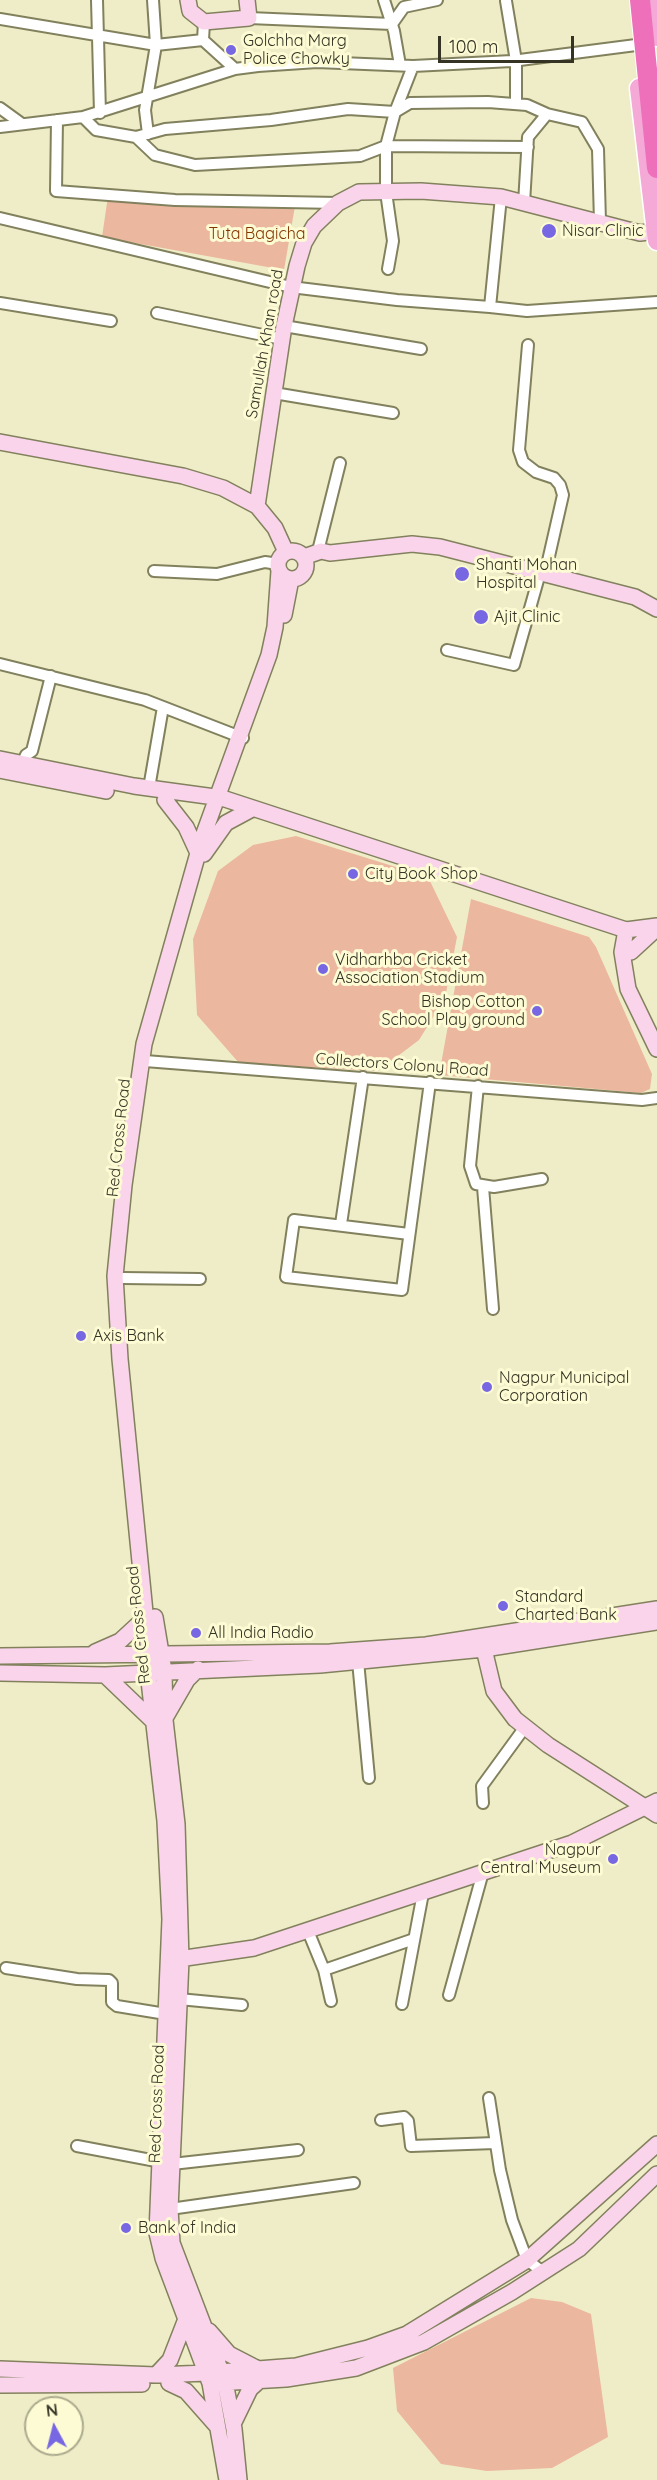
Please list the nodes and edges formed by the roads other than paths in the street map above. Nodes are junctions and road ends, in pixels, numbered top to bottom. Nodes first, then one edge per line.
1 (97, 0) edge
2 (153, 0) edge
3 (188, 0) edge
4 (248, 0) edge
5 (384, 0) edge
6 (437, 0) edge
7 (505, 0) edge
8 (512, 0) edge
9 (631, 0) edge
10 (640, 0) edge
11 (645, 0) edge
12 (653, 0) edge
13 (249, 18) junction
14 (0, 19) edge
15 (204, 22) junction
16 (392, 24) junction
17 (96, 35) junction
18 (657, 37) edge
19 (203, 40) junction
20 (156, 45) junction
21 (636, 45) junction
22 (516, 61) junction
23 (399, 65) junction
24 (413, 66) junction
25 (235, 69) junction
26 (148, 98) junction
27 (657, 103) edge
28 (516, 104) junction
29 (0, 108) edge
30 (100, 112) junction
31 (395, 112) junction
32 (547, 114) junction
33 (83, 117) junction
34 (57, 120) junction
35 (22, 124) junction
36 (0, 127) edge
37 (148, 134) junction
38 (136, 137) junction
39 (386, 146) junction
40 (528, 147) junction
41 (657, 168) edge
42 (386, 192) junction
43 (501, 197) junction
44 (338, 203) junction
45 (524, 203) junction
46 (0, 218) edge
47 (600, 222) junction
48 (656, 236) edge
49 (388, 269) dead end
50 (291, 287) junction
51 (657, 302) edge
52 (0, 303) edge
53 (490, 307) junction
54 (157, 313) dead end
55 (111, 321) dead end
56 (283, 333) junction
57 (528, 345) dead end
58 (421, 349) dead end
59 (273, 393) junction
60 (393, 413) dead end
61 (0, 442) edge
62 (340, 463) dead end
63 (256, 506) junction
64 (315, 557) junction
65 (284, 566) junction
66 (154, 571) dead end
67 (542, 573) junction
68 (634, 597) junction
69 (657, 599) edge
70 (657, 609) edge
71 (447, 650) dead end
72 (0, 664) edge
73 (51, 676) junction
74 (163, 707) junction
75 (241, 737) junction
76 (0, 759) edge
77 (22, 764) junction
78 (0, 770) edge
79 (149, 788) junction
80 (165, 800) junction
81 (218, 802) junction
82 (246, 807) junction
83 (201, 853) junction
84 (603, 922) junction
85 (657, 927) edge
86 (631, 929) junction
87 (627, 952) junction
88 (657, 1035) edge
89 (657, 1049) edge
90 (145, 1061) junction
91 (363, 1077) junction
92 (430, 1082) junction
93 (478, 1086) junction
94 (657, 1098) edge
95 (542, 1179) dead end
96 (483, 1187) junction
97 (341, 1224) junction
98 (409, 1234) junction
99 (123, 1278) junction
100 (200, 1279) dead end
101 (494, 1309) dead end
102 (136, 1457) junction
103 (657, 1609) edge
104 (150, 1616) junction
105 (657, 1622) edge
106 (484, 1649) junction
107 (155, 1652) junction
108 (210, 1653) junction
109 (0, 1656) edge
110 (84, 1656) junction
111 (357, 1661) junction
112 (198, 1669) junction
113 (164, 1671) junction
114 (148, 1672) junction
115 (0, 1673) edge
116 (105, 1675) junction
117 (159, 1721) junction
118 (525, 1727) junction
119 (369, 1778) dead end
120 (483, 1803) dead end
121 (654, 1808) edge
122 (483, 1872) junction
123 (423, 1893) junction
124 (308, 1931) junction
125 (414, 1940) junction
126 (175, 1966) junction
127 (6, 1968) dead end
128 (324, 1970) junction
129 (176, 1993) junction
130 (448, 1995) dead end
131 (331, 2001) dead end
132 (402, 2004) dead end
133 (242, 2005) dead end
134 (173, 2015) junction
135 (489, 2098) dead end
136 (381, 2120) dead end
137 (495, 2143) junction
138 (657, 2144) edge
139 (77, 2146) dead end
140 (298, 2150) dead end
141 (166, 2163) junction
142 (657, 2174) edge
143 (354, 2183) dead end
144 (170, 2209) junction
145 (527, 2260) junction
146 (543, 2272) junction
147 (193, 2320) junction
148 (0, 2369) edge
149 (260, 2375) junction
150 (216, 2377) junction
151 (38, 2378) junction
152 (163, 2379) junction
153 (0, 2385) edge
154 (227, 2427) junction
155 (227, 2480) edge
156 (239, 2480) edge

1 - 17 street
2 - 20 street
3 - 15 street
4 - 13 street
5 - 16 street
6 - 16 street
7 - 8 street
7 - 22 street
9 - 21 main road
10 - 41 highway
11 - 27 highway
12 - 18 main road
13 - 15 street
13 - 16 street
14 - 17 street
15 - 19 street
16 - 23 street
17 - 20 street
17 - 30 street
19 - 20 street
19 - 25 street
20 - 26 street
21 - 22 street
21 - 48 main road
22 - 24 street
22 - 28 street
23 - 24 street
23 - 25 street
24 - 31 street
25 - 26 street
26 - 30 street
26 - 37 street
28 - 31 street
28 - 32 street
29 - 35 street
30 - 33 street
31 - 37 street
31 - 39 street
32 - 40 street
32 - 47 street
33 - 34 street
33 - 38 street
34 - 35 street
34 - 44 street
35 - 36 street
37 - 38 street
38 - 39 street
39 - 40 street
39 - 42 street
40 - 45 street
42 - 43 street, Samullah Khan road
42 - 44 street, Samullah Khan road
42 - 49 street
43 - 45 street, Samullah Khan road
43 - 53 street
44 - 50 street, Samullah Khan road
45 - 47 street, Samullah Khan road
46 - 50 street
47 - 48 street, Samullah Khan road
50 - 53 street
50 - 56 street, Samullah Khan road
51 - 53 street
52 - 55 street
54 - 56 street
56 - 58 street
56 - 59 street, Samullah Khan road
57 - 67 street
59 - 60 street
59 - 63 street, Samullah Khan road
61 - 63 street
62 - 64 street
63 - 65 street
64 - 65 street
64 - 65 street
64 - 67 street
65 - 66 street
65 - 75 street, Red Cross Road
67 - 68 street
67 - 71 street
68 - 69 street
68 - 70 street
72 - 73 street
73 - 74 street
73 - 77 street
74 - 75 street
74 - 79 street
75 - 81 street, Red Cross Road
76 - 77 street
77 - 79 street
78 - 80 street
79 - 81 street
80 - 81 street
80 - 83 street
81 - 82 street
81 - 83 street, Red Cross Road
82 - 83 street
82 - 84 street
83 - 90 street, Red Cross Road
83 - 102 street
84 - 86 street
84 - 87 street
85 - 86 street
85 - 87 street
86 - 87 street
87 - 88 street
87 - 89 street
90 - 91 street, Collectors Colony Road
90 - 99 street, Red Cross Road
91 - 92 street, Collectors Colony Road
91 - 97 street
92 - 93 street, Collectors Colony Road
92 - 98 street
93 - 94 street, Collectors Colony Road
93 - 96 street
95 - 96 street
96 - 101 street
97 - 98 street
97 - 98 street
99 - 100 street
99 - 102 street, Red Cross Road
102 - 104 street, Red Cross Road
103 - 108 street
104 - 107 street, Red Cross Road
104 - 108 street
104 - 110 street
105 - 106 street
106 - 111 street
106 - 118 street
107 - 108 street
107 - 110 street
107 - 113 street, Red Cross Road
107 - 114 street, Red Cross Road
109 - 110 street
111 - 112 street
111 - 119 street
112 - 113 street
112 - 117 street
113 - 114 street
113 - 117 street, Red Cross Road
114 - 116 street
114 - 117 street, Red Cross Road
115 - 116 street
116 - 117 street, Red Cross Road
117 - 126 street, Red Cross Road
118 - 120 street
118 - 121 street
121 - 122 street
122 - 123 street
122 - 130 street
123 - 124 street
123 - 125 street
124 - 126 street
124 - 128 street
125 - 128 street
125 - 132 street
126 - 129 street, Red Cross Road
127 - 134 street
128 - 131 street
129 - 133 street
129 - 134 street, Red Cross Road
134 - 141 street, Red Cross Road
135 - 137 street
136 - 137 street
137 - 145 street
138 - 145 street
139 - 141 street
140 - 141 street
141 - 144 street, Red Cross Road
141 - 147 street, Red Cross Road
142 - 146 street
143 - 144 street
144 - 147 street, Red Cross Road
145 - 146 street
145 - 149 street
146 - 149 street
147 - 149 street
147 - 150 street, Red Cross Road
147 - 152 street
148 - 151 street
149 - 150 street
149 - 154 street
150 - 152 street
150 - 154 street, Red Cross Road
151 - 152 street
151 - 153 street
152 - 154 street
154 - 155 street, Red Cross Road
154 - 156 street, Red Cross Road

